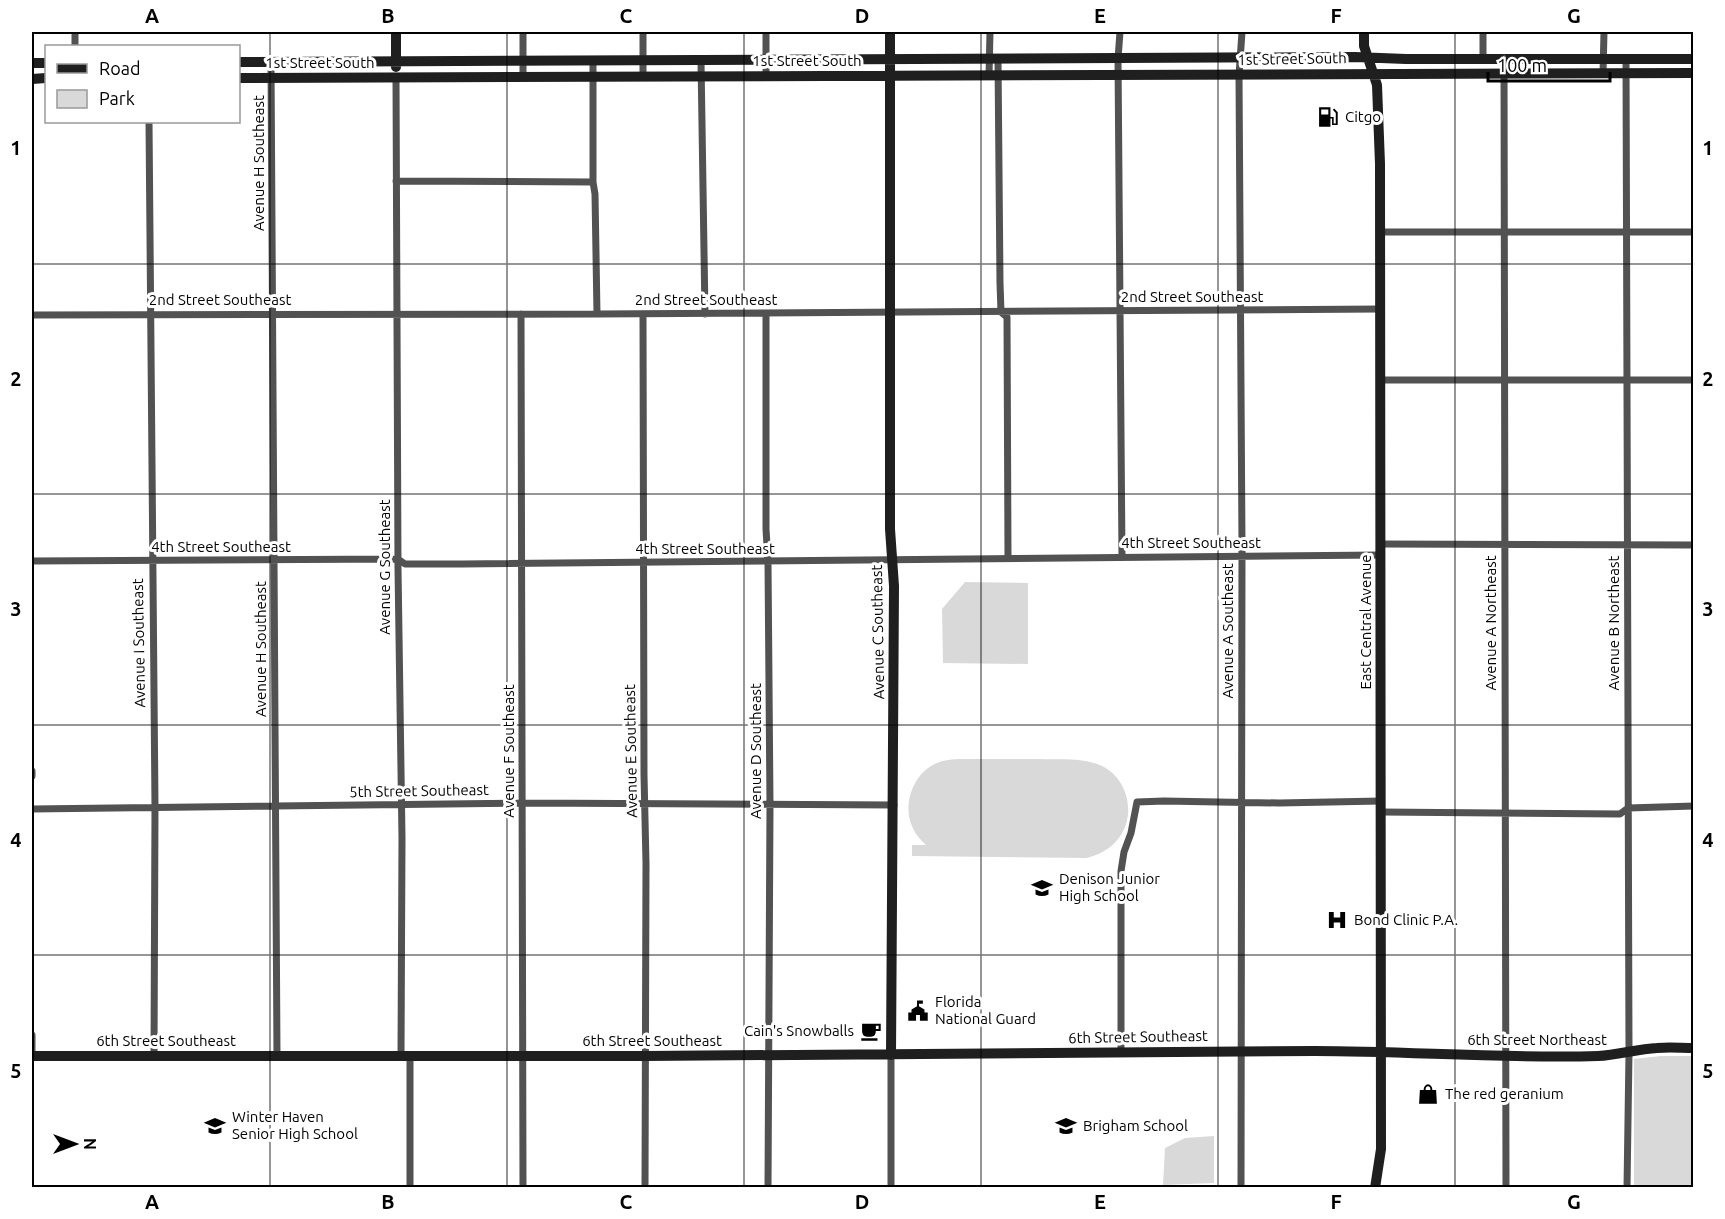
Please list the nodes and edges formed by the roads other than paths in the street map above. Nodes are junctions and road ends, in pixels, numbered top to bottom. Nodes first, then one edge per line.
1 (396, 32) edge
2 (522, 32) edge
3 (643, 32) edge
4 (766, 32) edge
5 (890, 32) edge
6 (990, 32) edge
7 (1120, 32) edge
8 (1242, 32) edge
9 (1365, 32) edge
10 (1483, 32) edge
11 (1604, 32) edge
12 (1240, 58) junction
13 (1369, 58) junction
14 (766, 59) junction
15 (1118, 59) junction
16 (1483, 59) junction
17 (1504, 59) junction
18 (1603, 59) junction
19 (1626, 59) junction
20 (1694, 59) edge
21 (593, 60) junction
22 (643, 60) junction
23 (701, 60) junction
24 (890, 60) junction
25 (993, 60) junction
26 (396, 61) junction
27 (522, 61) junction
28 (240, 62) edge
29 (271, 62) junction
30 (1504, 73) junction
31 (1603, 73) junction
32 (1627, 73) junction
33 (1694, 73) edge
34 (1375, 74) junction
35 (1119, 75) junction
36 (1239, 75) junction
37 (701, 76) junction
38 (766, 76) junction
39 (890, 76) junction
40 (994, 76) junction
41 (523, 77) junction
42 (593, 77) junction
43 (643, 77) junction
44 (240, 78) edge
45 (396, 78) junction
46 (272, 79) junction
47 (149, 123) edge
48 (396, 181) junction
49 (593, 182) junction
50 (1380, 232) junction
51 (1504, 232) junction
52 (1628, 232) junction
53 (1694, 232) edge
54 (1380, 309) junction
55 (1240, 310) junction
56 (1120, 311) junction
57 (1001, 312) junction
58 (397, 313) junction
59 (766, 313) junction
60 (890, 313) junction
61 (151, 314) junction
62 (273, 314) junction
63 (521, 314) junction
64 (597, 314) junction
65 (643, 314) junction
66 (705, 314) junction
67 (32, 315) edge
68 (1380, 380) junction
69 (1505, 380) junction
70 (1627, 380) junction
71 (1694, 380) edge
72 (1505, 544) junction
73 (1627, 545) junction
74 (1694, 545) edge
75 (1381, 549) junction
76 (1122, 557) junction
77 (1242, 557) junction
78 (1008, 558) junction
79 (152, 560) junction
80 (274, 560) junction
81 (398, 560) junction
82 (892, 560) junction
83 (32, 561) edge
84 (768, 562) junction
85 (522, 563) junction
86 (644, 563) junction
87 (32, 771) edge
88 (32, 776) edge
89 (523, 803) junction
90 (1241, 803) junction
91 (646, 804) junction
92 (401, 805) junction
93 (894, 805) junction
94 (272, 806) junction
95 (770, 806) junction
96 (1694, 806) edge
97 (155, 807) junction
98 (1381, 807) junction
99 (1628, 808) junction
100 (32, 809) edge
101 (1505, 813) junction
102 (32, 1035) edge
103 (1694, 1048) edge
104 (1241, 1051) junction
105 (1380, 1051) junction
106 (1121, 1052) junction
107 (1629, 1053) junction
108 (891, 1055) junction
109 (1505, 1055) junction
110 (32, 1056) edge
111 (154, 1056) junction
112 (277, 1056) junction
113 (406, 1056) junction
114 (523, 1056) junction
115 (645, 1056) junction
116 (768, 1056) junction
117 (410, 1188) edge
118 (523, 1188) edge
119 (645, 1188) edge
120 (768, 1188) edge
121 (891, 1188) edge
122 (1241, 1188) edge
123 (1375, 1188) edge
124 (1506, 1188) edge
125 (1627, 1188) edge

1 - 26 main road
2 - 27 street
3 - 22 street
4 - 14 street
5 - 24 main road, Avenue C Southeast
6 - 25 street
7 - 15 street
8 - 12 street, Avenue A Southeast
9 - 13 main road, East Central Avenue
10 - 16 street
11 - 18 street
12 - 13 main road, 1st Street South
12 - 15 main road, 1st Street South
12 - 36 street, Avenue A Southeast
13 - 16 main road, 1st Street South
13 - 34 main road, East Central Avenue
14 - 23 main road, 1st Street South
14 - 24 main road, 1st Street South
14 - 38 street
15 - 25 main road, 1st Street South
15 - 35 street
16 - 17 main road, 1st Street South
17 - 18 main road, 1st Street South
17 - 30 street, Avenue A Northeast
18 - 19 main road, 1st Street South
18 - 31 street
19 - 20 main road, 1st Street South
19 - 32 street, Avenue B Northeast
21 - 22 main road, 1st Street South
21 - 27 main road, 1st Street South
21 - 42 street
22 - 23 main road, 1st Street South
22 - 43 street
23 - 37 street
24 - 25 main road, 1st Street South
24 - 39 main road, Avenue C Southeast
25 - 40 street
26 - 27 main road, 1st Street South
26 - 29 main road, 1st Street South
26 - 45 main road
27 - 41 street
28 - 29 main road, 1st Street South
29 - 46 street, Avenue H Southeast
30 - 31 main road, 1st Street South
30 - 34 main road, 1st Street South
30 - 51 street, Avenue A Northeast
31 - 32 main road, 1st Street South
32 - 33 main road, 1st Street South
32 - 52 street, Avenue B Northeast
34 - 36 main road, 1st Street South
34 - 50 main road, East Central Avenue
35 - 36 main road, 1st Street South
35 - 40 main road, 1st Street South
35 - 56 street
36 - 55 street, Avenue A Southeast
37 - 38 main road, 1st Street South
37 - 43 main road, 1st Street South
37 - 66 street
38 - 39 main road, 1st Street South
39 - 40 main road, 1st Street South
39 - 60 main road, Avenue C Southeast
40 - 57 street
41 - 42 main road, 1st Street South
41 - 45 main road, 1st Street South
42 - 43 main road, 1st Street South
42 - 49 street
44 - 46 main road, 1st Street South
45 - 46 main road, 1st Street South
45 - 48 street, Avenue G Southeast
46 - 62 street, Avenue H Southeast
47 - 61 street, Avenue I Southeast
48 - 49 street
48 - 58 street, Avenue G Southeast
49 - 64 street
50 - 51 street
50 - 54 main road, East Central Avenue
51 - 52 street
51 - 69 street, Avenue A Northeast
52 - 53 street
52 - 70 street, Avenue B Northeast
54 - 55 street, 2nd Street Southeast
54 - 68 main road, East Central Avenue
55 - 56 street, 2nd Street Southeast
55 - 77 street, Avenue A Southeast
56 - 57 street, 2nd Street Southeast
56 - 76 street
57 - 60 street, 2nd Street Southeast
57 - 78 street
58 - 62 street, 2nd Street Southeast
58 - 63 street, 2nd Street Southeast
58 - 81 street, Avenue G Southeast
59 - 60 street, 2nd Street Southeast
59 - 66 street, 2nd Street Southeast
59 - 84 street, Avenue D Southeast
60 - 82 main road, Avenue C Southeast
61 - 62 street, 2nd Street Southeast
61 - 67 street, 2nd Street Southeast
61 - 79 street, Avenue I Southeast
62 - 80 street, Avenue H Southeast
63 - 64 street, 2nd Street Southeast
63 - 85 street, Avenue F Southeast
64 - 65 street, 2nd Street Southeast
65 - 66 street, 2nd Street Southeast
65 - 86 street, Avenue E Southeast
68 - 69 street
68 - 75 main road, East Central Avenue
69 - 70 street
69 - 72 street, Avenue A Northeast
70 - 71 street
70 - 73 street, Avenue B Northeast
72 - 73 street, 4th Street Southeast
72 - 75 street, 4th Street Southeast
72 - 101 street, Avenue A Northeast
73 - 74 street, 4th Street Southeast
73 - 99 street, Avenue B Northeast
75 - 77 street, 4th Street Southeast
75 - 98 main road, East Central Avenue
76 - 77 street, 4th Street Southeast
76 - 78 street, 4th Street Southeast
77 - 90 street, Avenue A Southeast
78 - 82 street, 4th Street Southeast
79 - 80 street, 4th Street Southeast
79 - 83 street, 4th Street Southeast
79 - 97 street, Avenue I Southeast
80 - 81 street, 4th Street Southeast
80 - 94 street, Avenue H Southeast
81 - 85 street, 4th Street Southeast
81 - 92 street, Avenue G Southeast
82 - 84 street, 4th Street Southeast
82 - 93 main road, Avenue C Southeast
84 - 86 street, 4th Street Southeast
84 - 95 street, Avenue D Southeast
85 - 86 street, 4th Street Southeast
85 - 89 street, Avenue F Southeast
86 - 91 street, Avenue E Southeast
87 - 88 street
89 - 91 street, 5th Street Southeast
89 - 92 street, 5th Street Southeast
89 - 114 street, Avenue F Southeast
90 - 98 street
90 - 104 street, Avenue A Southeast
90 - 106 street
91 - 95 street, 5th Street Southeast
91 - 115 street, Avenue E Southeast
92 - 94 street, 5th Street Southeast
92 - 113 street, Avenue G Southeast
93 - 95 street, 5th Street Southeast
93 - 108 main road, Avenue C Southeast
94 - 97 street, 5th Street Southeast
94 - 112 street, Avenue H Southeast
95 - 116 street, Avenue D Southeast
96 - 99 street
97 - 100 street, 5th Street Southeast
97 - 111 street, Avenue I Southeast
98 - 101 street
98 - 105 main road, East Central Avenue
99 - 101 street
99 - 107 street, Avenue B Northeast
101 - 109 street, Avenue A Northeast
102 - 110 street
103 - 107 main road, 6th Street Northeast
104 - 105 main road, 6th Street Southeast
104 - 106 main road, 6th Street Southeast
104 - 122 street, Avenue A Southeast
105 - 109 main road, 6th Street Northeast
105 - 123 main road, East Central Avenue
106 - 108 main road, 6th Street Southeast
107 - 109 main road, 6th Street Northeast
107 - 125 street, Avenue B Northeast
108 - 116 main road, 6th Street Southeast
108 - 121 street, Avenue C Southeast
109 - 124 street, Avenue A Northeast
110 - 111 main road, 6th Street Southeast
111 - 112 main road, 6th Street Southeast
112 - 113 main road, 6th Street Southeast
113 - 114 main road, 6th Street Southeast
113 - 117 street, Avenue G Southeast
114 - 115 main road, 6th Street Southeast
114 - 118 street, Avenue F Southeast
115 - 116 main road, 6th Street Southeast
115 - 119 street, Avenue E Southeast
116 - 120 street, Avenue D Southeast

